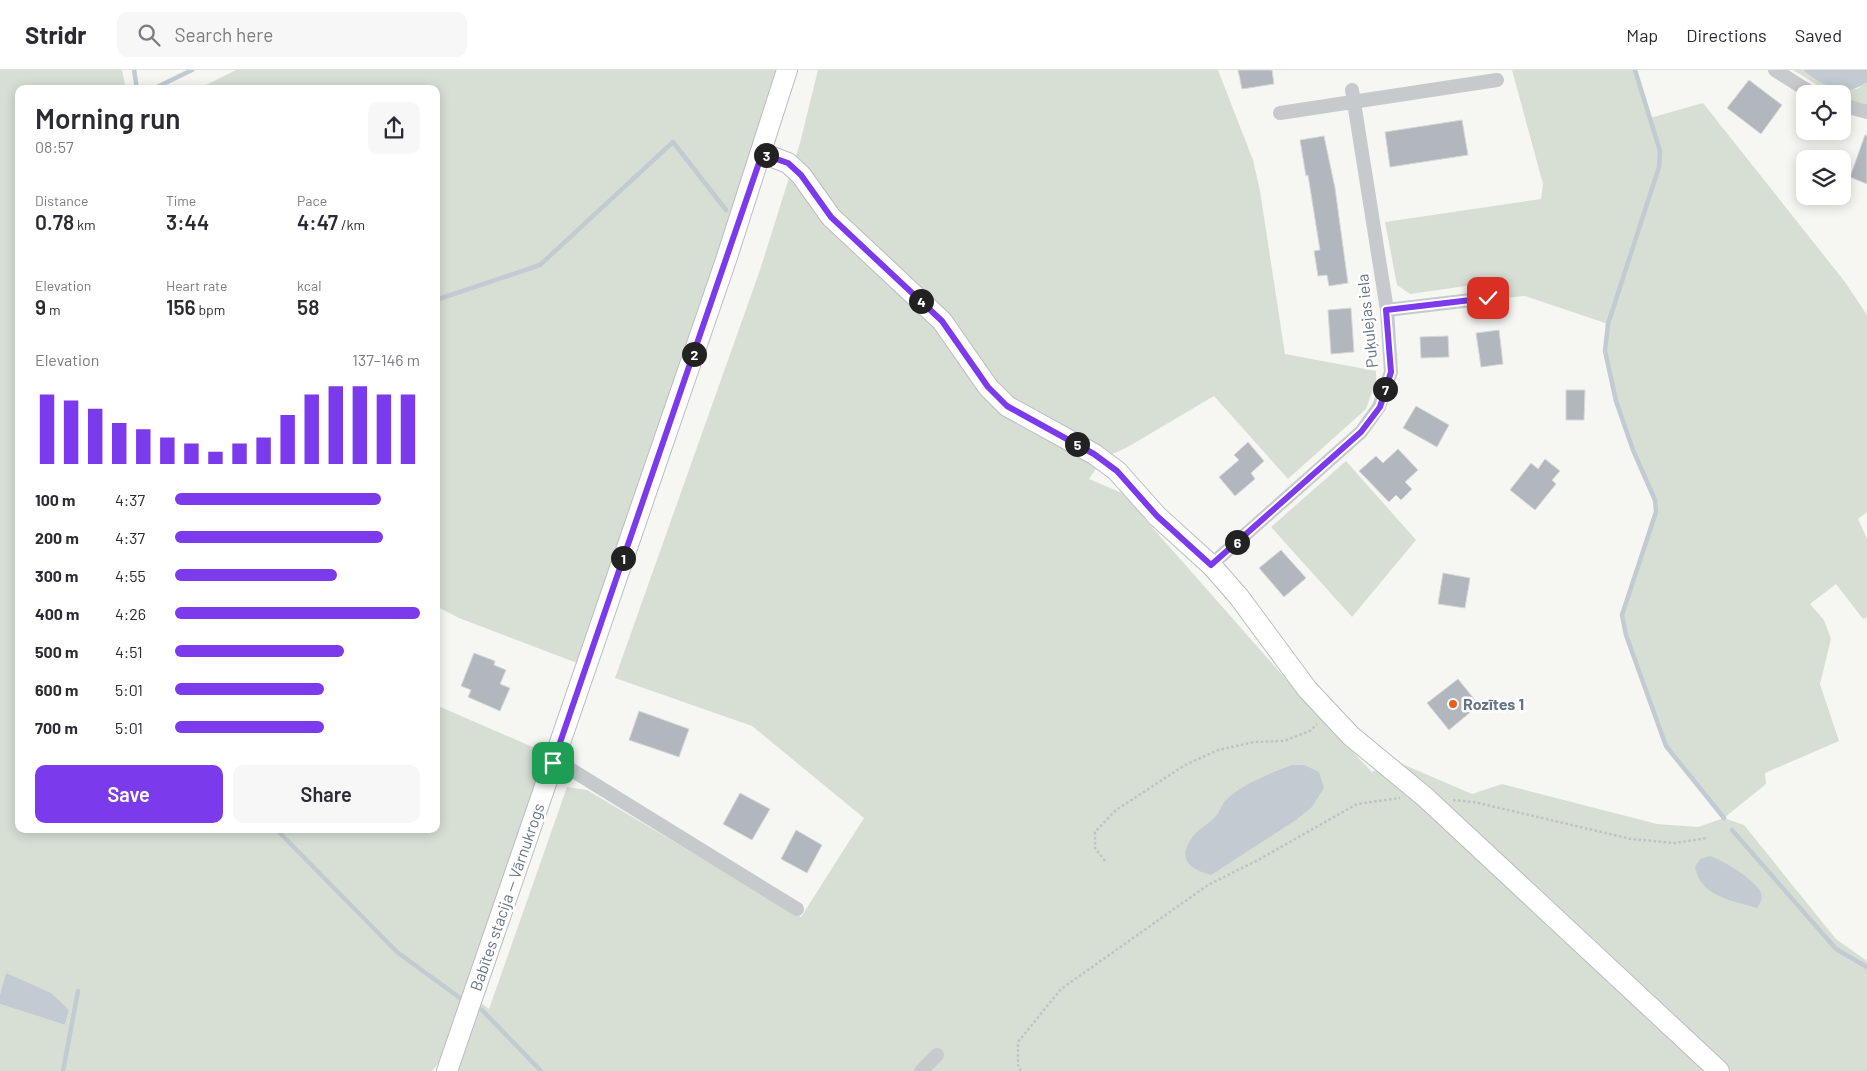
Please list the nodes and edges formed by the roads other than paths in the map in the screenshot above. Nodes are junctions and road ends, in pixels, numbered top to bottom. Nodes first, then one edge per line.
1 (787, 70) edge
2 (1775, 70) edge
3 (1497, 80) dead end
4 (1799, 85) edge
5 (1354, 96) junction
6 (1851, 108) edge
7 (1867, 112) edge
8 (1280, 113) dead end
9 (762, 154) junction
10 (1488, 298) dead end
11 (1386, 310) junction
12 (1211, 565) junction
13 (553, 763) junction
14 (797, 909) dead end
15 (937, 1055) dead end
16 (447, 1071) edge
17 (921, 1071) edge
18 (1719, 1071) edge

1 - 9 street, Babītes stacija — Vārnukrogs
2 - 4 street
3 - 5 street
5 - 8 street
5 - 11 street, Puķulejas iela
6 - 7 street
9 - 12 street
9 - 13 street, Babītes stacija — Vārnukrogs
10 - 11 street
11 - 12 street, Puķulejas iela
12 - 18 street
13 - 14 street
13 - 16 street, Babītes stacija — Vārnukrogs
15 - 17 street

